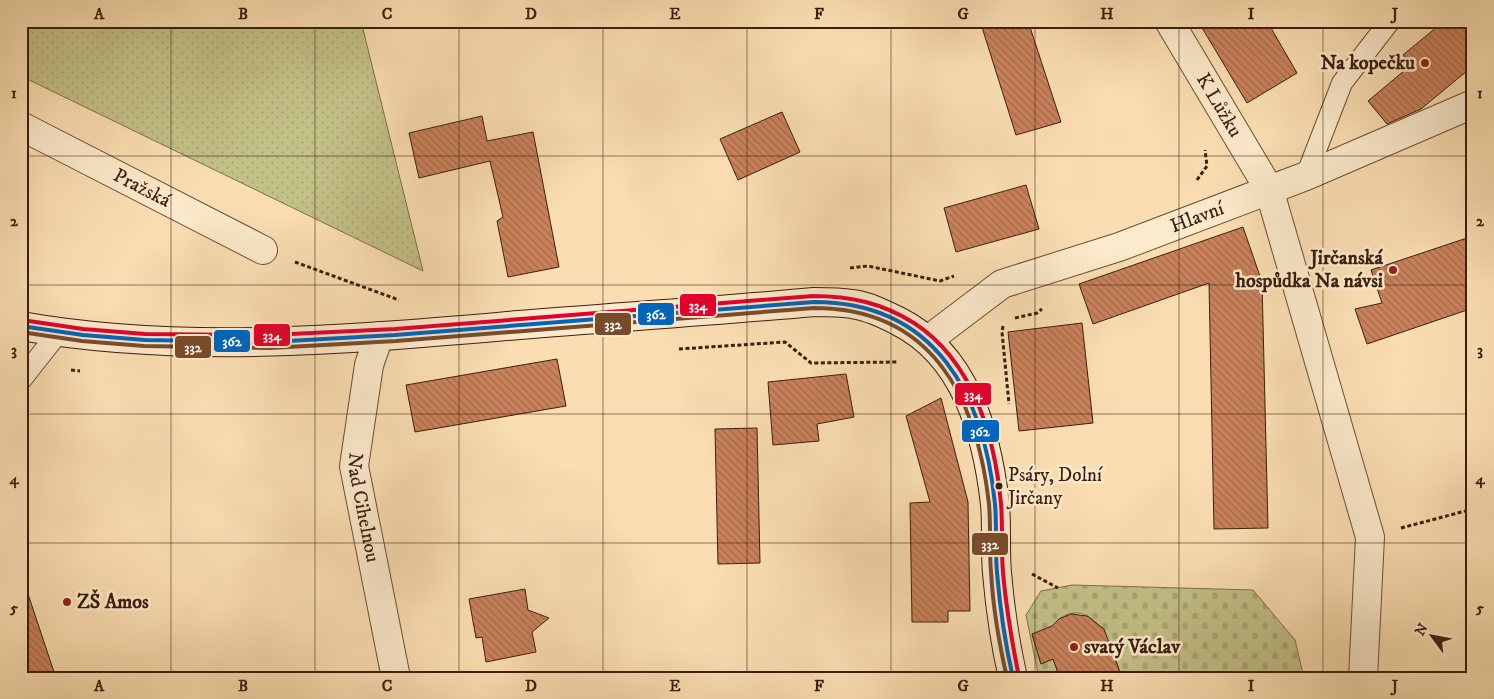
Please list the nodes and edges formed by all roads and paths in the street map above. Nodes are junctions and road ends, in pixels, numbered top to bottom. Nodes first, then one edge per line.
1 (1169, 21) edge
2 (1390, 21) edge
3 (1473, 104) edge
4 (21, 126) edge
5 (1204, 147) dead end
6 (1306, 176) junction
7 (1196, 182) dead end
8 (1269, 189) junction
9 (264, 250) joint
10 (842, 269) dead end
11 (957, 275) dead end
12 (404, 302) dead end
13 (1044, 307) dead end
14 (1013, 319) dead end
15 (1005, 320) dead end
16 (21, 326) edge
17 (58, 333) junction
18 (379, 336) junction
19 (928, 340) junction
20 (676, 349) dead end
21 (21, 380) edge
22 (1010, 412) dead end
23 (1473, 508) edge
24 (1370, 537) junction
25 (1027, 571) dead end
26 (1058, 588) dead end
27 (396, 678) edge
28 (1013, 678) edge
29 (1363, 678) edge

1 - 8 street, K Lůžku
2 - 6 lane
3 - 6 street, Hlavní
4 - 9 street, Pražská
5 - 7 path
6 - 8 street, Hlavní
8 - 19 street, Hlavní
8 - 24 street, K Lůžku
9 - 12 path
10 - 11 path
13 - 14 path
15 - 22 path
16 - 17 street
17 - 18 street
17 - 21 lane
18 - 19 street
18 - 27 street, Nad Cihelnou
19 - 20 path
19 - 28 street
23 - 24 path
24 - 29 street, K Lůžku
25 - 26 path

